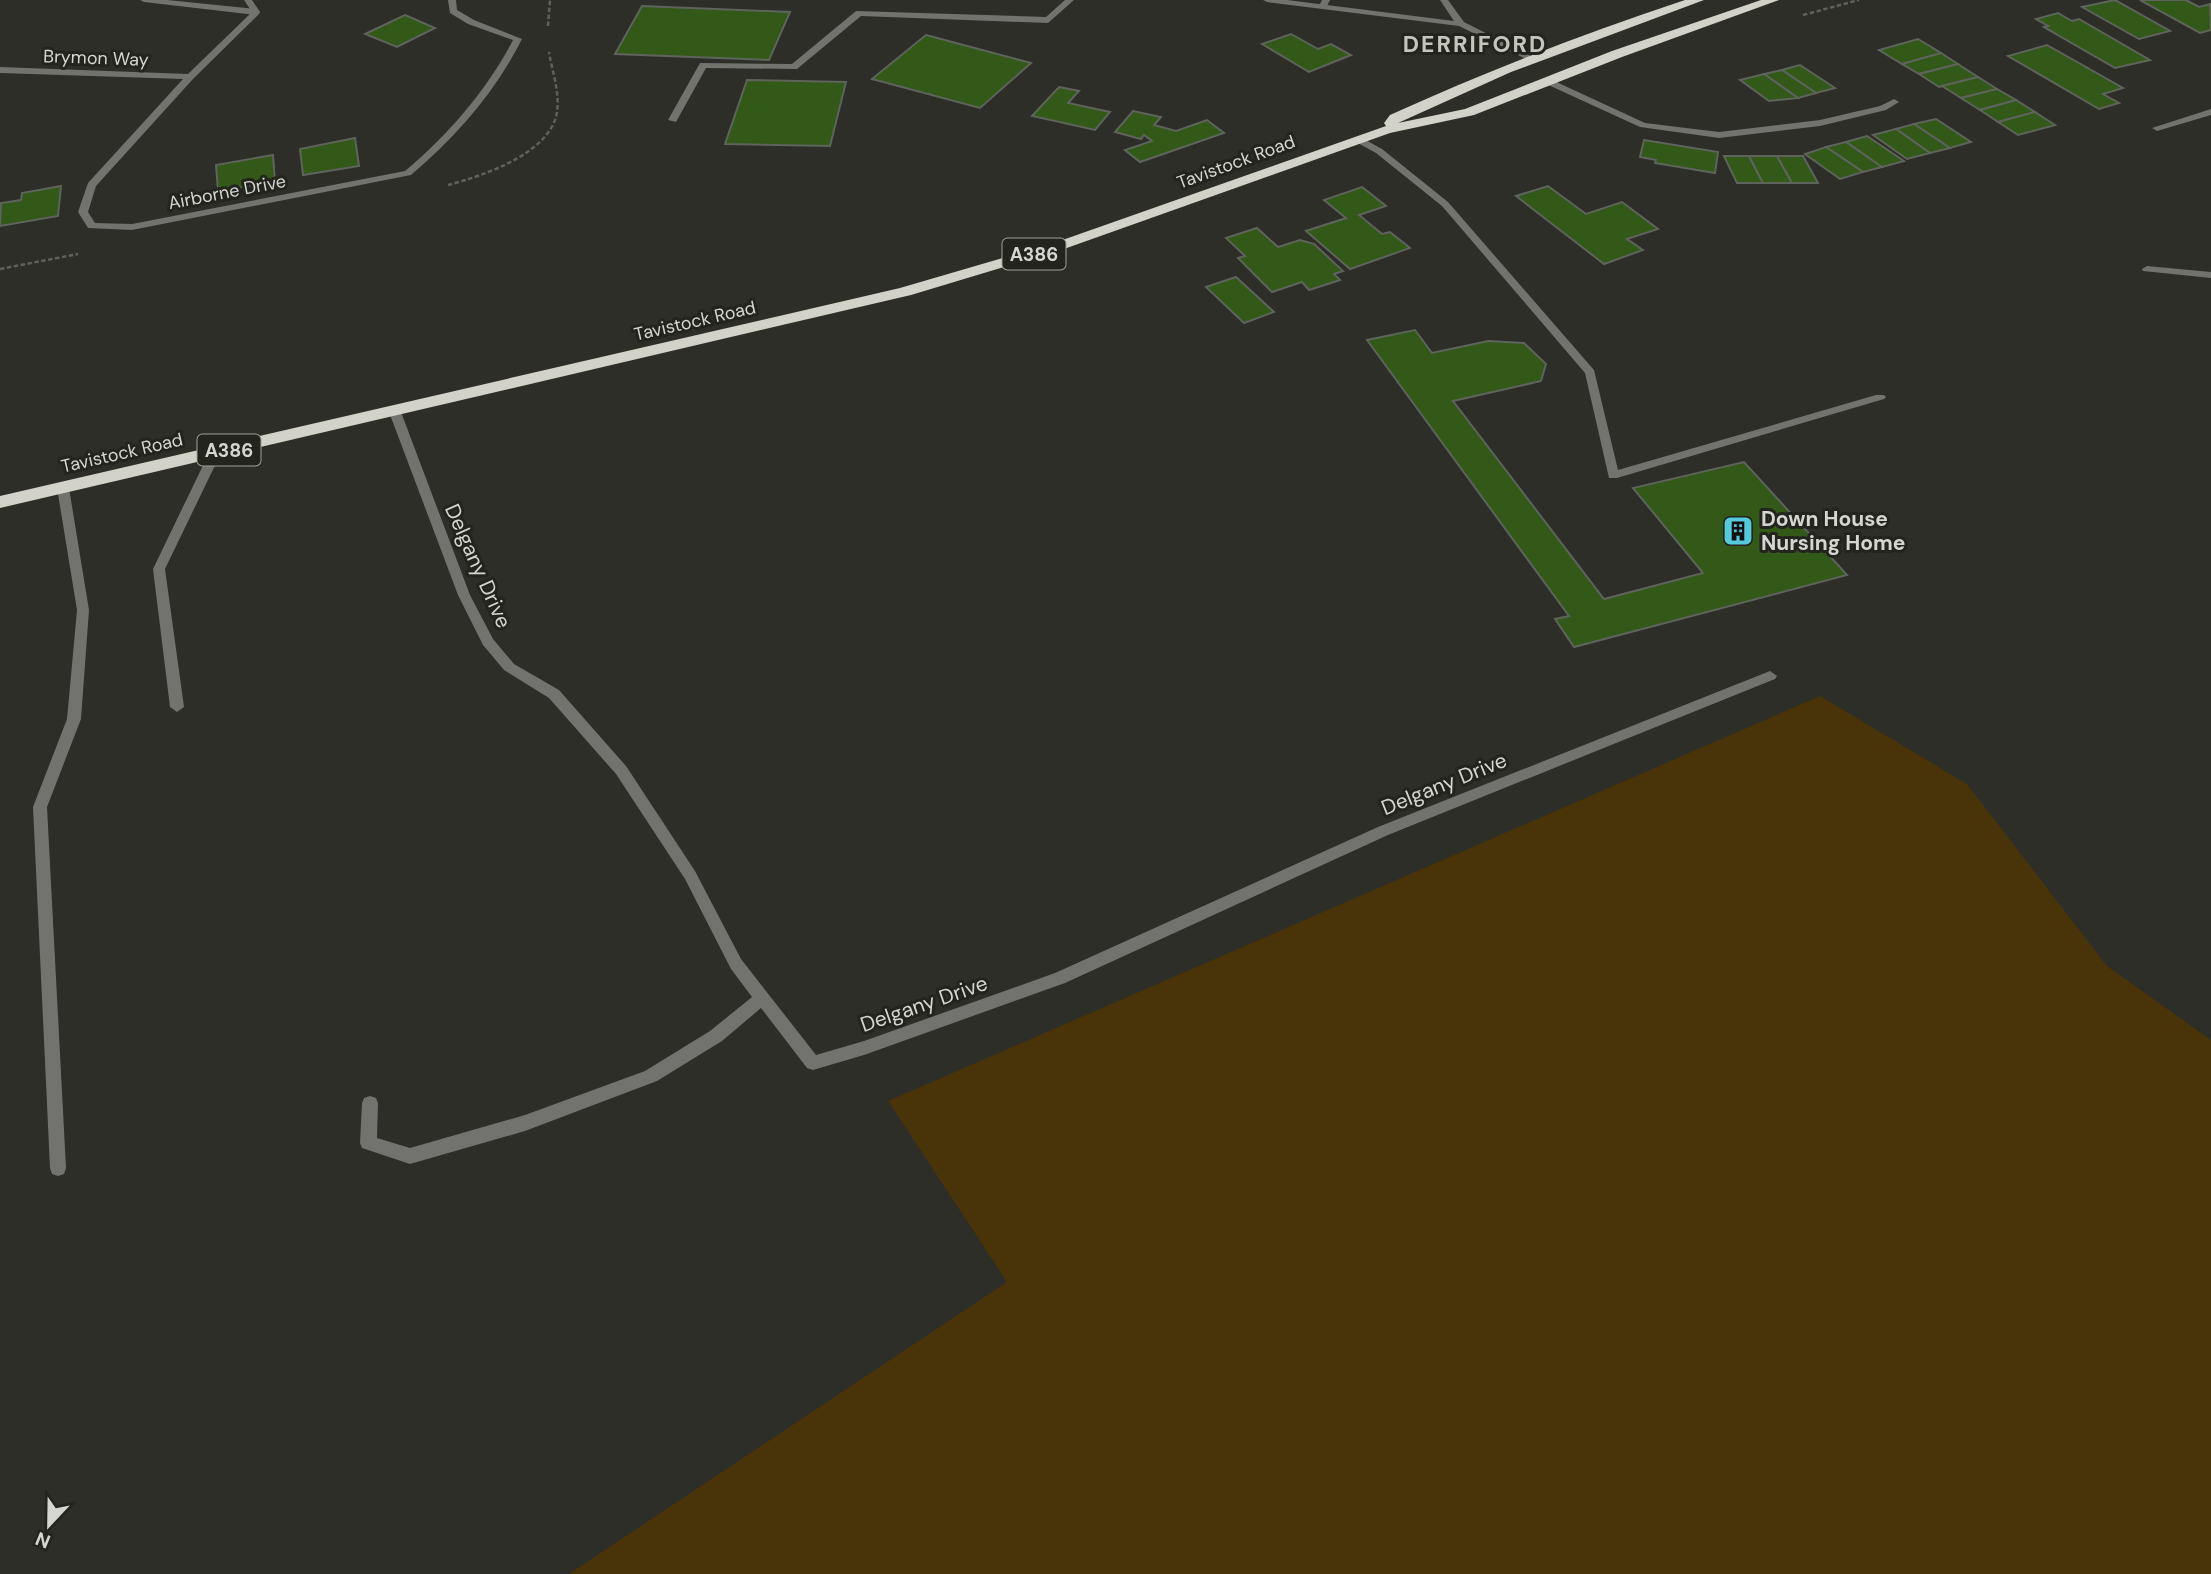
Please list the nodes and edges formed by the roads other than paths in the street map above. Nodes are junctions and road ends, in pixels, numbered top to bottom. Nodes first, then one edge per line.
1 (144, 0) edge
2 (248, 0) edge
3 (452, 0) edge
4 (1070, 0) edge
5 (1267, 0) edge
6 (1444, 0) edge
7 (1698, 0) edge
8 (1773, 0) edge
9 (1324, 3) edge
10 (256, 12) junction
11 (1461, 24) junction
12 (1531, 58) junction
13 (0, 70) edge
14 (190, 77) junction
15 (1547, 81) junction
16 (1894, 102) dead end
17 (2211, 112) edge
18 (673, 120) dead end
19 (2157, 128) dead end
20 (1386, 130) junction
21 (1359, 140) junction
22 (2147, 269) dead end
23 (2211, 275) edge
24 (1880, 397) dead end
25 (395, 412) junction
26 (215, 453) junction
27 (63, 488) junction
28 (0, 502) edge
29 (1770, 676) dead end
30 (177, 708) dead end
31 (762, 998) junction
32 (370, 1103) dead end
33 (58, 1168) dead end

1 - 10 street
2 - 10 street
3 - 14 street, Airborne Drive
4 - 18 street
5 - 9 street
6 - 11 street
7 - 12 highway, Tavistock Road / A386
8 - 15 highway, Tavistock Road / A386
9 - 11 street
10 - 14 street, Airborne Drive
11 - 12 street
12 - 20 highway, Tavistock Road / A386
13 - 14 street, Brymon Way
15 - 16 street
15 - 20 highway, Tavistock Road / A386
17 - 19 street
20 - 21 highway, Tavistock Road / A386
21 - 24 street
21 - 25 highway, Tavistock Road / A386
22 - 23 street
25 - 26 highway, Tavistock Road / A386
25 - 31 street, Delgany Drive
26 - 27 highway, Tavistock Road / A386
26 - 30 street
27 - 28 highway, Tavistock Road / A386
27 - 33 street
29 - 31 street, Delgany Drive
31 - 32 street

